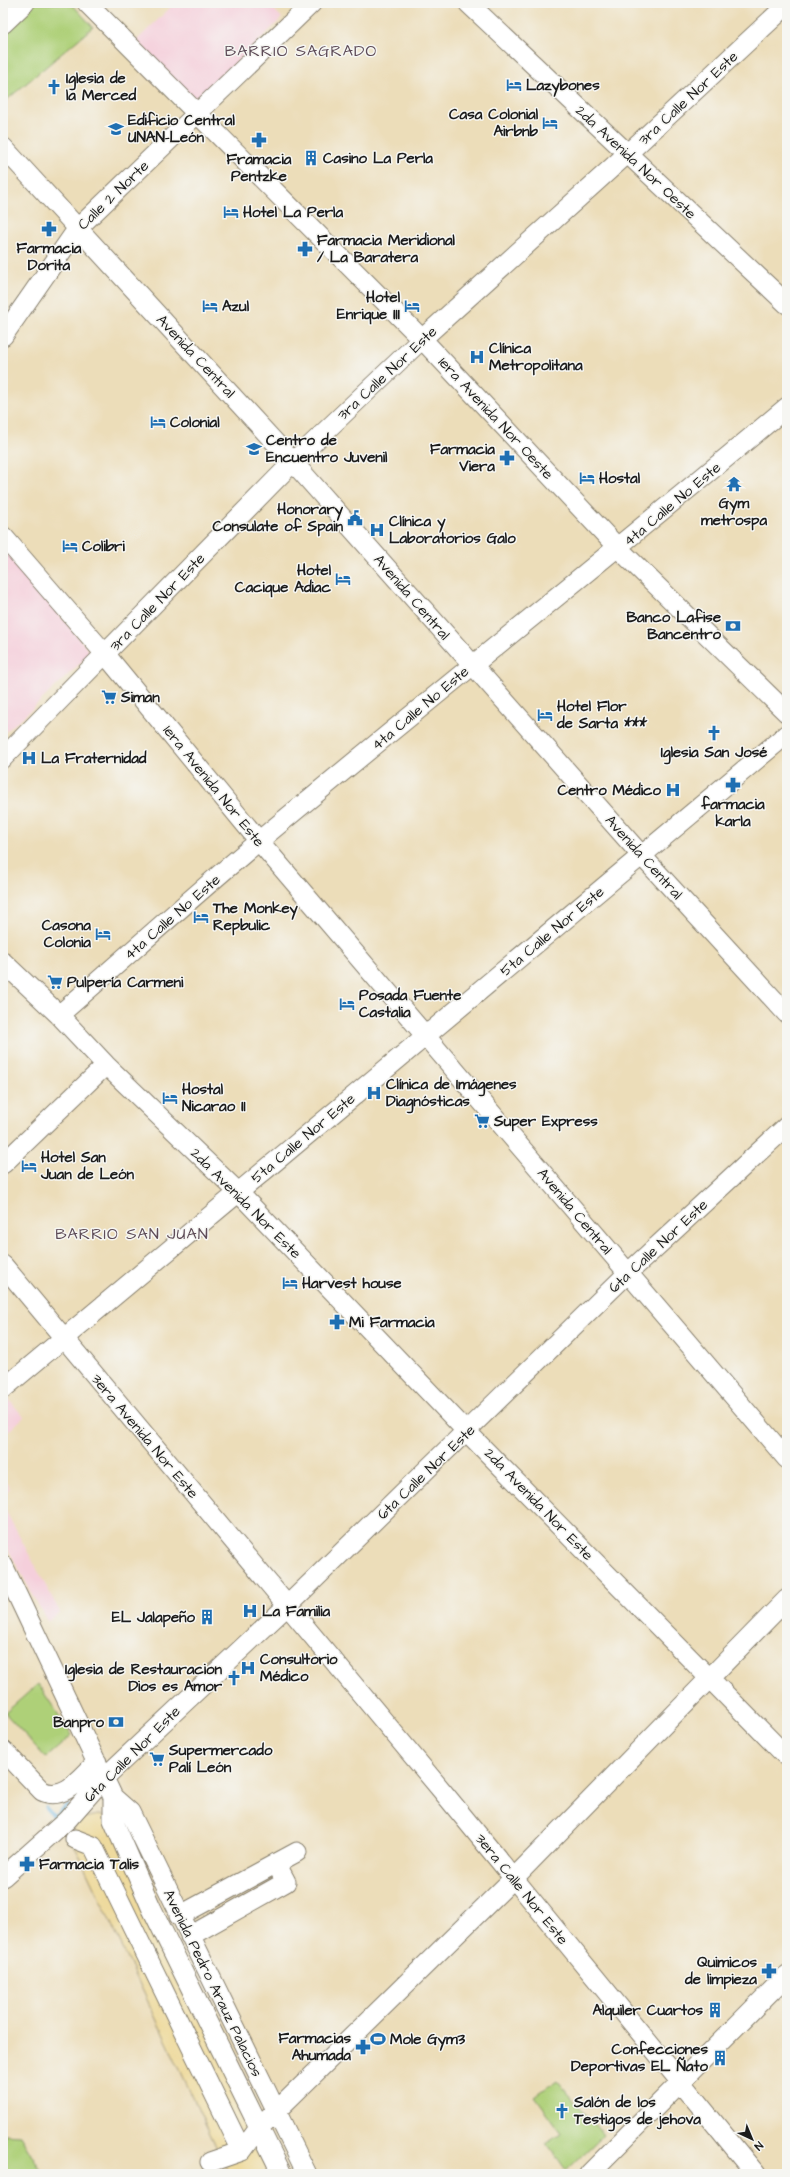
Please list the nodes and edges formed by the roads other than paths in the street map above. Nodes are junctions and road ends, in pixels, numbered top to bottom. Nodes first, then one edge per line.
1 (25, 3) edge
2 (87, 3) edge
3 (312, 3) edge
4 (468, 3) edge
5 (787, 5) edge
6 (3, 24) edge
7 (196, 114) junction
8 (3, 147) edge
9 (627, 154) junction
10 (78, 228) junction
11 (787, 304) edge
12 (3, 336) edge
13 (422, 339) junction
14 (787, 407) edge
15 (293, 462) junction
16 (3, 536) edge
17 (618, 548) junction
18 (106, 655) junction
19 (472, 665) junction
20 (787, 713) edge
21 (787, 734) edge
22 (3, 758) edge
23 (259, 841) junction
24 (642, 856) junction
25 (3, 962) edge
26 (787, 1014) edge
27 (59, 1015) junction
28 (426, 1035) junction
29 (106, 1065) junction
30 (787, 1126) edge
31 (3, 1164) edge
32 (238, 1192) junction
33 (3, 1265) edge
34 (628, 1273) junction
35 (63, 1339) junction
36 (3, 1389) edge
37 (468, 1432) junction
38 (787, 1459) edge
39 (3, 1566) edge
40 (787, 1599) edge
41 (288, 1605) junction
42 (709, 1678) junction
43 (3, 1750) edge
44 (787, 1757) edge
45 (100, 1770) junction
46 (112, 1797) junction
47 (67, 1820) junction
48 (75, 1839) dead end
49 (297, 1852) dead end
50 (276, 1863) junction
51 (3, 1877) edge
52 (513, 1880) junction
53 (171, 1899) junction
54 (151, 1907) junction
55 (179, 1916) junction
56 (190, 1936) junction
57 (787, 1975) edge
58 (218, 1994) junction
59 (198, 2003) junction
60 (680, 2082) junction
61 (277, 2112) junction
62 (259, 2128) junction
63 (242, 2151) junction
64 (210, 2162) dead end
65 (282, 2174) edge
66 (307, 2174) edge
67 (589, 2174) edge
68 (756, 2174) edge

1 - 6 street
2 - 7 street, 1era Avenida Nor Oeste
3 - 7 street, Calle 2 Norte
4 - 9 street, 2da Avenida Nor Oeste
5 - 9 street, 3ra Calle Nor Este
7 - 10 street, Calle 2 Norte
7 - 13 street, 1era Avenida Nor Oeste
8 - 10 street, Avenida Central
9 - 11 street, 2da Avenida Nor Oeste
9 - 13 street, 3ra Calle Nor Este
10 - 12 street, Calle 2 Norte
10 - 15 street, Avenida Central
13 - 15 street, 3ra Calle Nor Este
13 - 17 street, 1era Avenida Nor Oeste
14 - 17 street, 4ta Calle No Este
15 - 18 street, 3ra Calle Nor Este
15 - 19 street, Avenida Central
16 - 18 street, 1era Avenida Nor Este
17 - 19 street, 4ta Calle No Este
17 - 20 street, 1era Avenida Nor Oeste
18 - 22 street, 3ra Calle Nor Este
18 - 23 street, 1era Avenida Nor Este
19 - 23 street, 4ta Calle No Este
19 - 24 street, Avenida Central
21 - 24 street, 5ta Calle Nor Este
23 - 27 street, 4ta Calle No Este
23 - 28 street, 1era Avenida Nor Este
24 - 26 street, Avenida Central
24 - 28 street, 5ta Calle Nor Este
25 - 27 street, 2da Avenida Nor Este
27 - 29 street, 2da Avenida Nor Este
28 - 32 street, 5ta Calle Nor Este
28 - 34 street, Avenida Central
29 - 31 street
29 - 32 street, 2da Avenida Nor Este
30 - 34 street, 6ta Calle Nor Este
32 - 35 street, 5ta Calle Nor Este
32 - 37 street, 2da Avenida Nor Este
33 - 35 street, 3era Avenida Nor Este
34 - 37 street, 6ta Calle Nor Este
34 - 38 street, Avenida Central
35 - 36 street, 5ta Calle Nor Este
35 - 41 street, 3era Avenida Nor Este
37 - 41 street, 6ta Calle Nor Este
37 - 42 street, 2da Avenida Nor Este
39 - 45 street, Avenida Pedro Arauz Palacios
40 - 42 street
41 - 45 street, 6ta Calle Nor Este
41 - 52 street, 3era Calle Nor Este
42 - 44 street, 2da Avenida Nor Este
42 - 52 street
43 - 45 street
45 - 46 street, Avenida Pedro Arauz Palacios
45 - 47 street, 6ta Calle Nor Este
46 - 47 street, 6ta Calle Nor Este
46 - 53 street, Avenida Pedro Arauz Palacios
46 - 54 street, Avenida Pedro Arauz Palacios
47 - 51 street, 6ta Calle Nor Este
48 - 63 street
49 - 50 street
50 - 55 street
50 - 56 street
52 - 60 street, 3era Calle Nor Este
52 - 61 street
53 - 54 street
53 - 55 street, Avenida Pedro Arauz Palacios
54 - 59 street, Avenida Pedro Arauz Palacios
55 - 56 street, Avenida Pedro Arauz Palacios
56 - 58 street, Avenida Pedro Arauz Palacios
57 - 60 street
58 - 59 street
58 - 61 street, Avenida Pedro Arauz Palacios
59 - 62 street, Avenida Pedro Arauz Palacios
60 - 67 street
60 - 68 street, 3era Calle Nor Este
61 - 62 street
61 - 66 street, Avenida Pedro Arauz Palacios
62 - 63 street
62 - 65 street, Avenida Pedro Arauz Palacios
63 - 64 street

